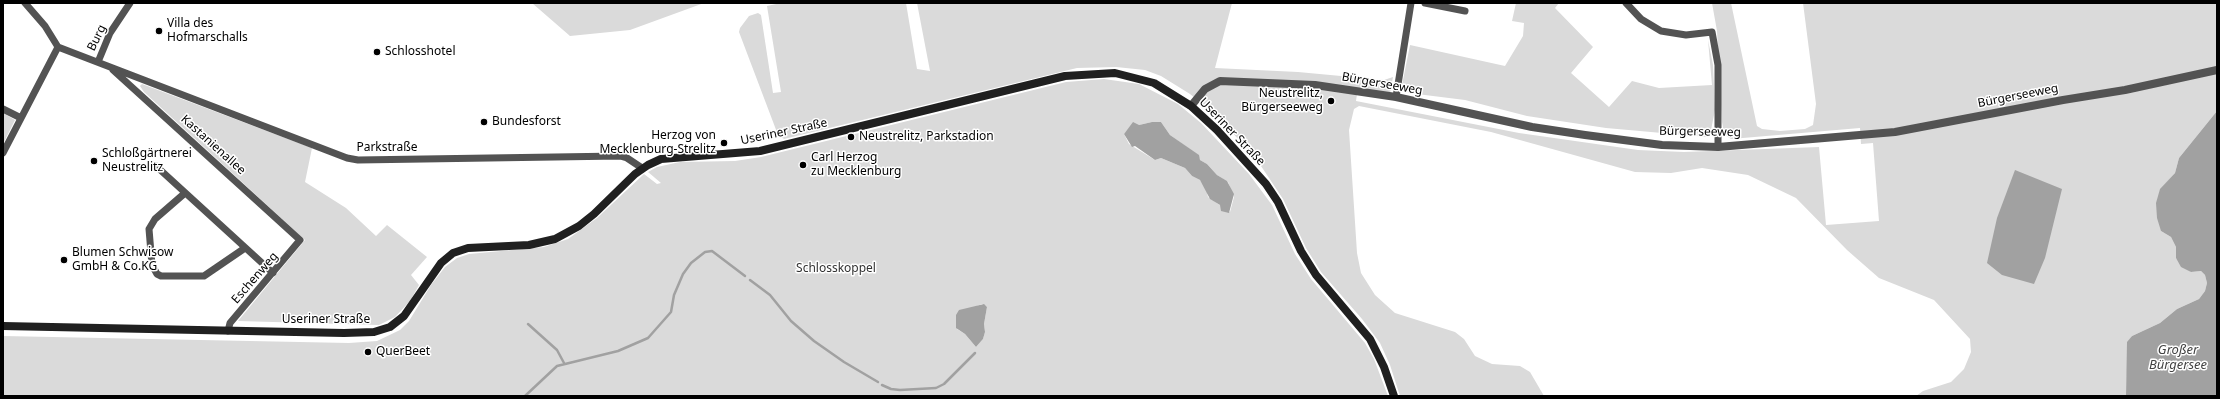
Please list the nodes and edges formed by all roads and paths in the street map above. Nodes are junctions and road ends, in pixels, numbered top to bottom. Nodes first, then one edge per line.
1 (25, 3) edge
2 (130, 3) edge
3 (1411, 3) edge
4 (1425, 3) edge
5 (1626, 3) edge
6 (1465, 11) dead end
7 (58, 47) junction
8 (98, 62) junction
9 (110, 67) junction
10 (2217, 70) edge
11 (1396, 97) junction
12 (1191, 106) junction
13 (3, 109) edge
14 (21, 118) junction
15 (1718, 147) junction
16 (3, 154) edge
17 (156, 166) dead end
18 (642, 168) junction
19 (185, 193) junction
20 (300, 240) joint
21 (245, 248) junction
22 (274, 273) junction
23 (3, 326) edge
24 (228, 331) junction
25 (1394, 396) edge

1 - 7 street
2 - 8 street, Burg
3 - 11 street
4 - 6 street
5 - 15 street
7 - 8 street
7 - 14 street
8 - 9 street, Parkstraße
9 - 18 street, Parkstraße
9 - 20 street, Kastanienallee
10 - 15 street, Bürgerseeweg
11 - 12 street, Bürgerseeweg
11 - 15 street, Bürgerseeweg
12 - 18 main road, Useriner Straße
12 - 25 main road, Useriner Straße
13 - 14 street
14 - 16 street
17 - 19 street
18 - 24 main road, Useriner Straße
19 - 21 street
19 - 21 street
20 - 22 street, Eschenweg
21 - 22 street
22 - 24 street, Eschenweg
23 - 24 main road, Useriner Straße

